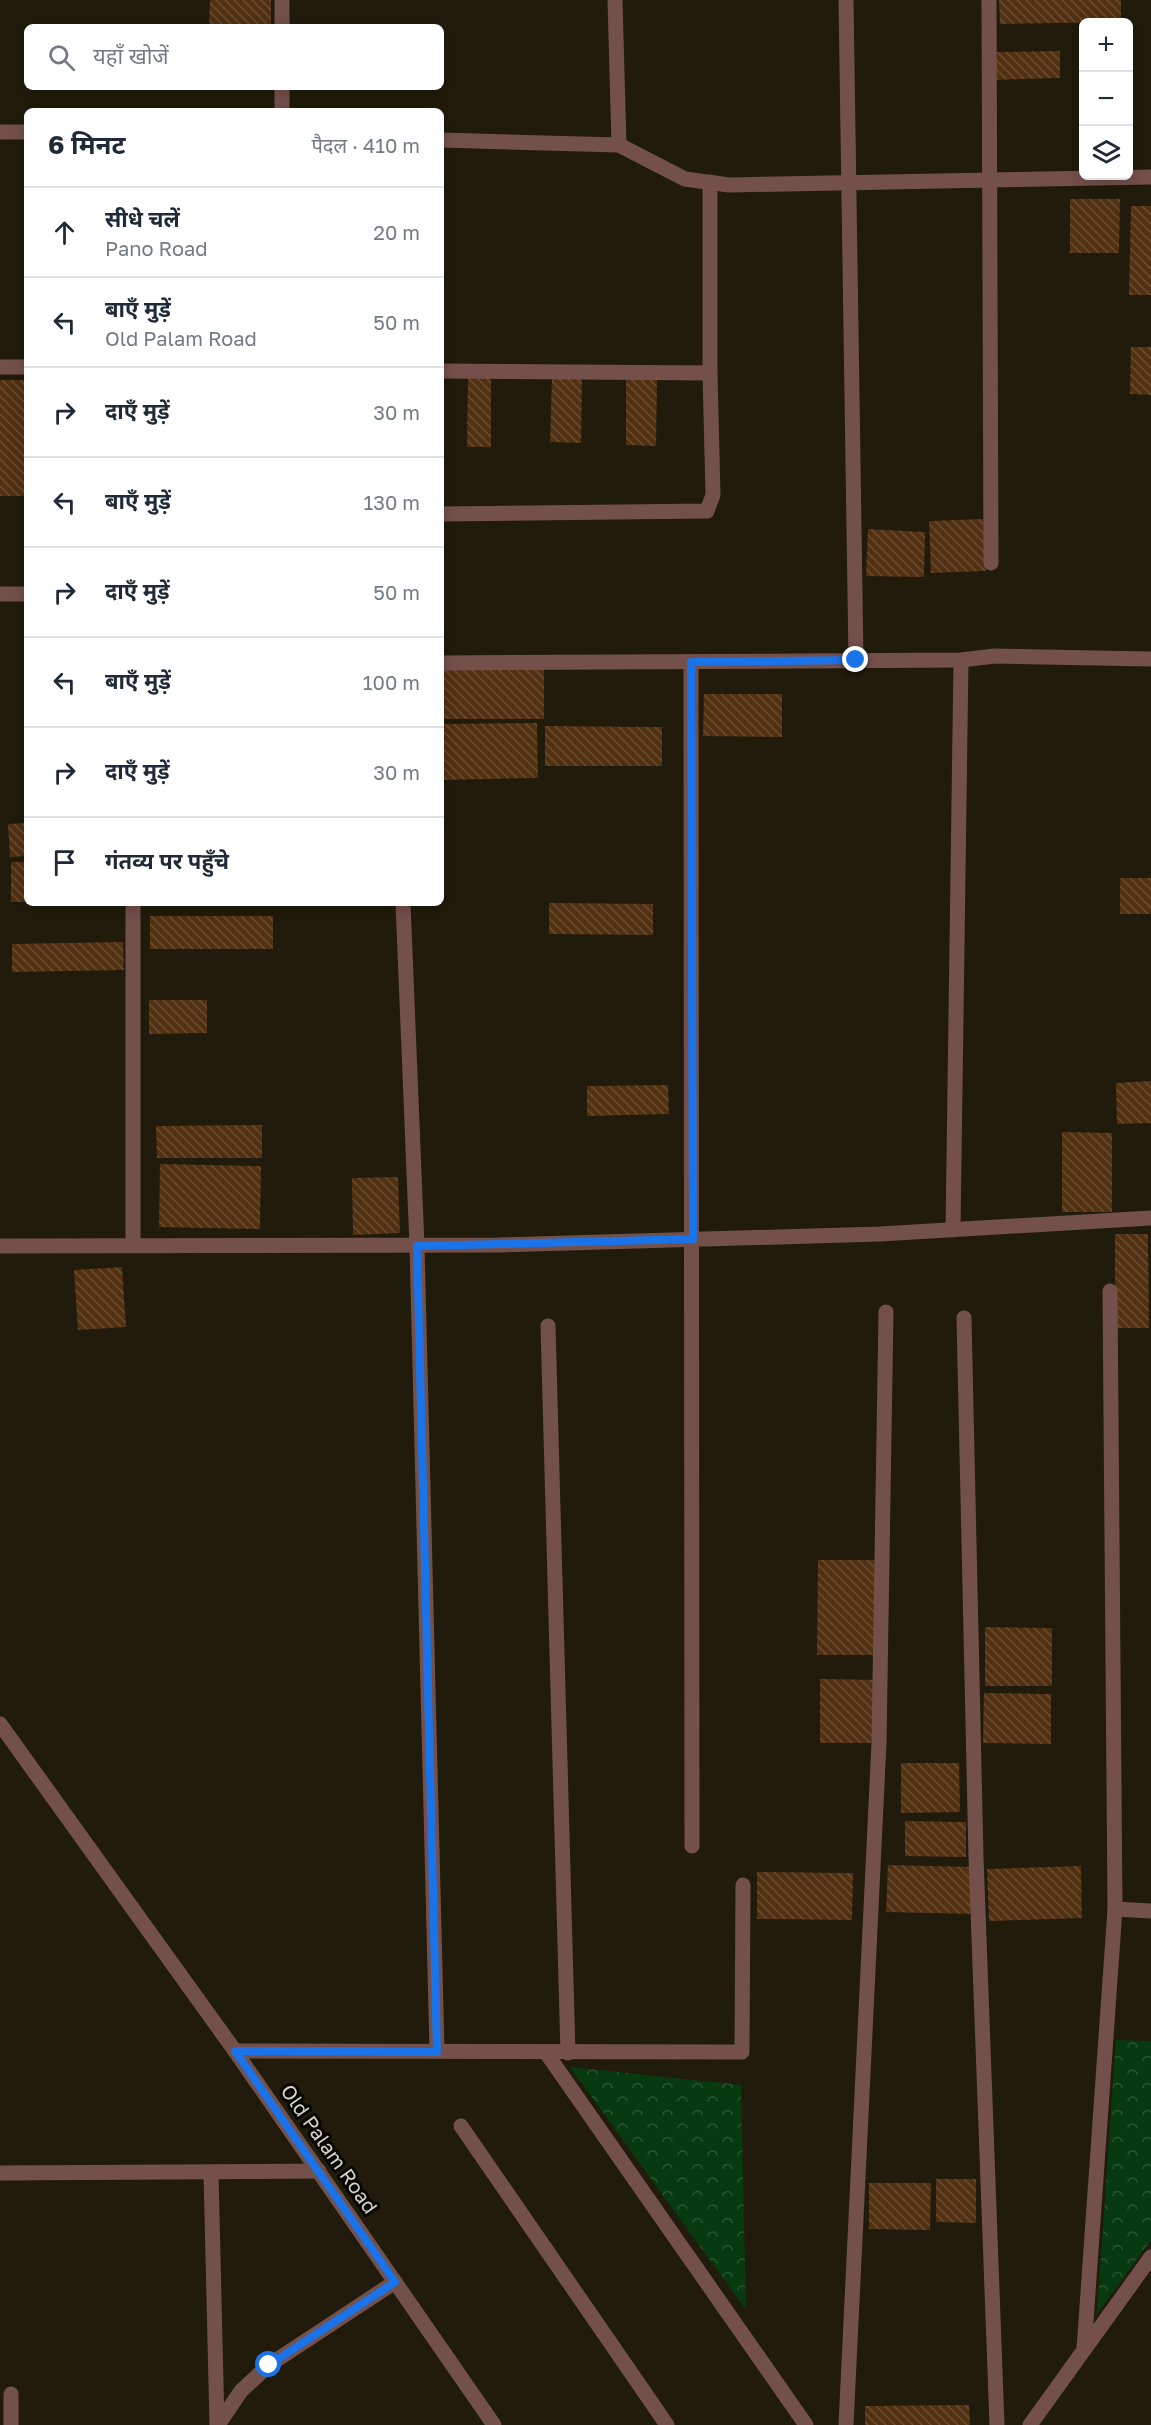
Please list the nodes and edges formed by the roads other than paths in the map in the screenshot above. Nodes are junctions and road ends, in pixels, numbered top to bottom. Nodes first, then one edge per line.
1 (282, 0) edge
2 (615, 0) edge
3 (846, 0) edge
4 (989, 0) edge
5 (282, 24) edge
6 (282, 90) edge
7 (282, 108) edge
8 (0, 132) edge
9 (24, 132) edge
10 (444, 140) edge
11 (619, 145) junction
12 (1151, 177) edge
13 (988, 180) junction
14 (710, 182) junction
15 (850, 182) junction
16 (0, 367) edge
17 (24, 367) edge
18 (444, 371) edge
19 (710, 373) junction
20 (444, 514) edge
21 (991, 564) dead end
22 (0, 594) edge
23 (24, 594) edge
24 (1151, 659) edge
25 (856, 660) junction
26 (961, 660) junction
27 (691, 662) junction
28 (444, 663) edge
29 (134, 906) edge
30 (403, 906) edge
31 (1151, 1218) edge
32 (953, 1230) junction
33 (693, 1239) junction
34 (133, 1245) junction
35 (0, 1246) edge
36 (417, 1246) junction
37 (1110, 1292) dead end
38 (886, 1312) dead end
39 (964, 1318) dead end
40 (548, 1326) dead end
41 (0, 1724) edge
42 (692, 1846) dead end
43 (743, 1885) dead end
44 (1115, 1909) junction
45 (1151, 1911) edge
46 (235, 2051) junction
47 (437, 2052) junction
48 (568, 2053) junction
49 (547, 2054) junction
50 (461, 2126) dead end
51 (319, 2171) junction
52 (0, 2172) edge
53 (211, 2172) junction
54 (1151, 2257) edge
55 (395, 2282) junction
56 (1084, 2349) junction
57 (11, 2394) dead end
58 (11, 2425) edge
59 (217, 2425) edge
60 (494, 2425) edge
61 (667, 2425) edge
62 (806, 2425) edge
63 (846, 2425) edge
64 (997, 2425) edge
65 (1030, 2425) edge

1 - 5 street
2 - 11 street
3 - 15 street
4 - 13 street
6 - 7 street
8 - 9 street
10 - 11 street
11 - 14 street
12 - 13 street
13 - 15 street
13 - 21 street
14 - 15 street
14 - 19 street
15 - 25 street
16 - 17 street
18 - 19 street
19 - 20 street
22 - 23 street
24 - 26 street
25 - 26 street
25 - 27 street
26 - 32 street
27 - 28 street
27 - 33 street
29 - 34 street
30 - 36 street
31 - 32 street
32 - 33 street
33 - 36 street
33 - 42 street
34 - 35 street
34 - 36 street
36 - 47 street
37 - 44 street
38 - 63 street
39 - 64 street
40 - 48 street
41 - 46 street, Old Palam Road
43 - 48 street
44 - 45 street
44 - 56 street
46 - 47 street
46 - 51 street, Old Palam Road
47 - 49 street
48 - 49 street
49 - 62 street
50 - 61 street
51 - 53 street
51 - 55 street, Old Palam Road
52 - 53 street
53 - 59 street
54 - 56 street
55 - 59 street
55 - 60 street, Old Palam Road
56 - 65 street
57 - 58 street

